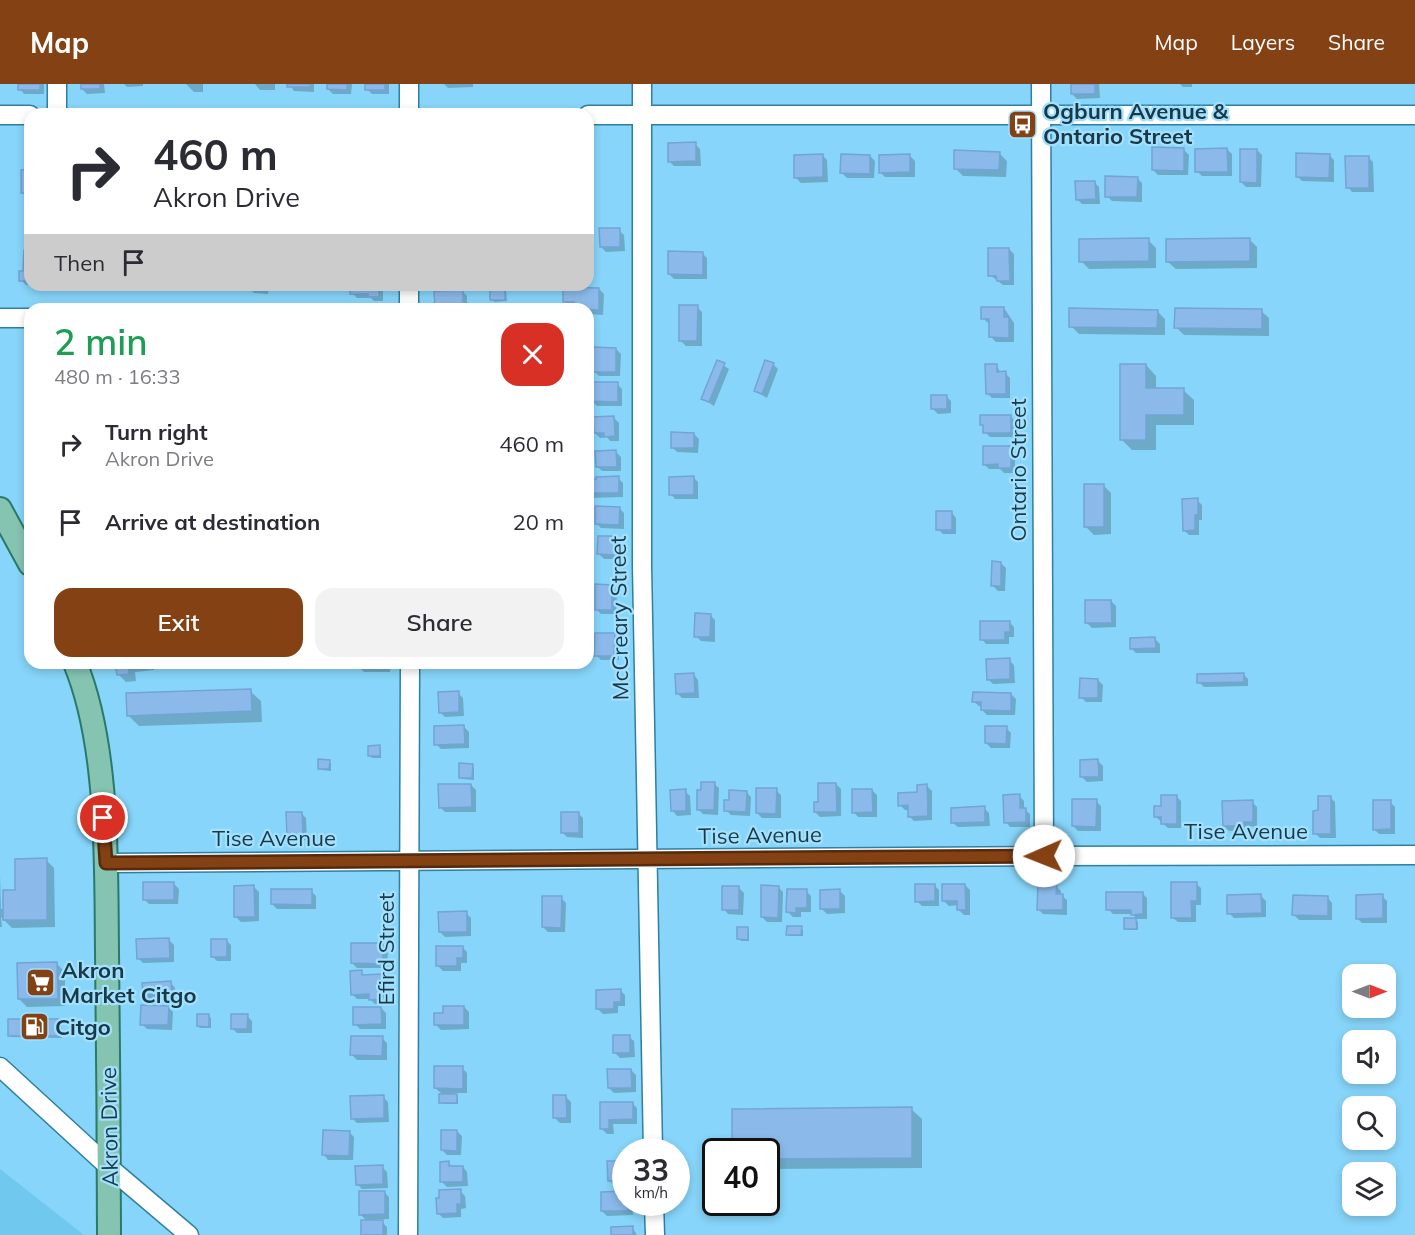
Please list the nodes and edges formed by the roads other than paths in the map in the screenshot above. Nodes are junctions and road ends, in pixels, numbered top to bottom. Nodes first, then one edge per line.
1 (57, 84) edge
2 (409, 84) edge
3 (642, 84) edge
4 (1041, 84) edge
5 (57, 108) edge
6 (409, 108) edge
7 (0, 115) edge
8 (24, 115) edge
9 (594, 115) edge
10 (642, 115) junction
11 (1415, 115) edge
12 (1041, 116) junction
13 (0, 318) edge
14 (24, 318) edge
15 (0, 509) edge
16 (24, 553) edge
17 (77, 669) edge
18 (410, 669) edge
19 (1415, 855) edge
20 (1044, 856) junction
21 (648, 860) junction
22 (410, 862) junction
23 (106, 863) junction
24 (0, 1067) edge
25 (653, 1138) edge
26 (110, 1168) junction
27 (654, 1216) edge
28 (109, 1232) edge
29 (189, 1235) edge
30 (408, 1235) edge
31 (655, 1235) edge

1 - 5 street
2 - 6 street
3 - 10 street, McCreary Street
4 - 12 street, Ontario Street
7 - 8 street
9 - 10 street
10 - 12 street
10 - 21 street, McCreary Street
11 - 12 street
12 - 20 street, Ontario Street
13 - 14 street
15 - 16 main road
17 - 23 main road, Akron Drive
18 - 22 street, Efird Street
19 - 20 street, Tise Avenue
20 - 21 street, Tise Avenue
21 - 22 street, Tise Avenue
21 - 25 street, McCreary Street
22 - 23 street, Tise Avenue
22 - 30 street, Efird Street
23 - 26 main road, Akron Drive
24 - 26 street
26 - 28 main road, Akron Drive
26 - 29 street
27 - 31 street

